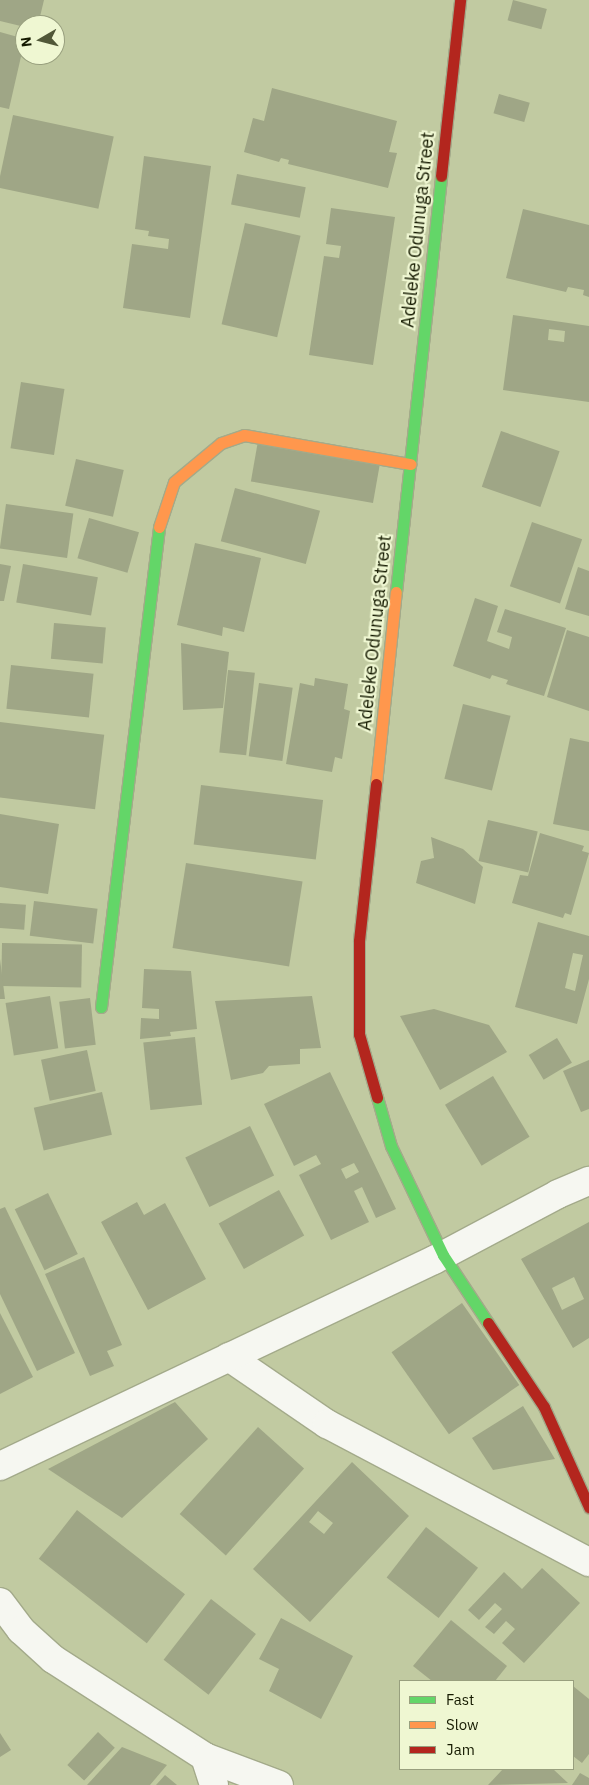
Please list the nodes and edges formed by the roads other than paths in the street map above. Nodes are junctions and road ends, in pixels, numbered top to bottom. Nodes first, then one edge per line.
1 (460, 0) edge
2 (410, 464) junction
3 (101, 1008) dead end
4 (589, 1181) edge
5 (443, 1255) junction
6 (229, 1357) junction
7 (0, 1466) edge
8 (589, 1507) edge
9 (589, 1562) edge
10 (0, 1602) edge
11 (205, 1757) junction
12 (214, 1785) edge
13 (279, 1785) edge

1 - 2 street, Adeleke Odunuga Street
2 - 3 street
2 - 5 street, Adeleke Odunuga Street
4 - 5 street
5 - 6 street
5 - 8 street, Adeleke Odunuga Street
6 - 7 street
6 - 9 street
10 - 11 street
11 - 12 street
11 - 13 street

